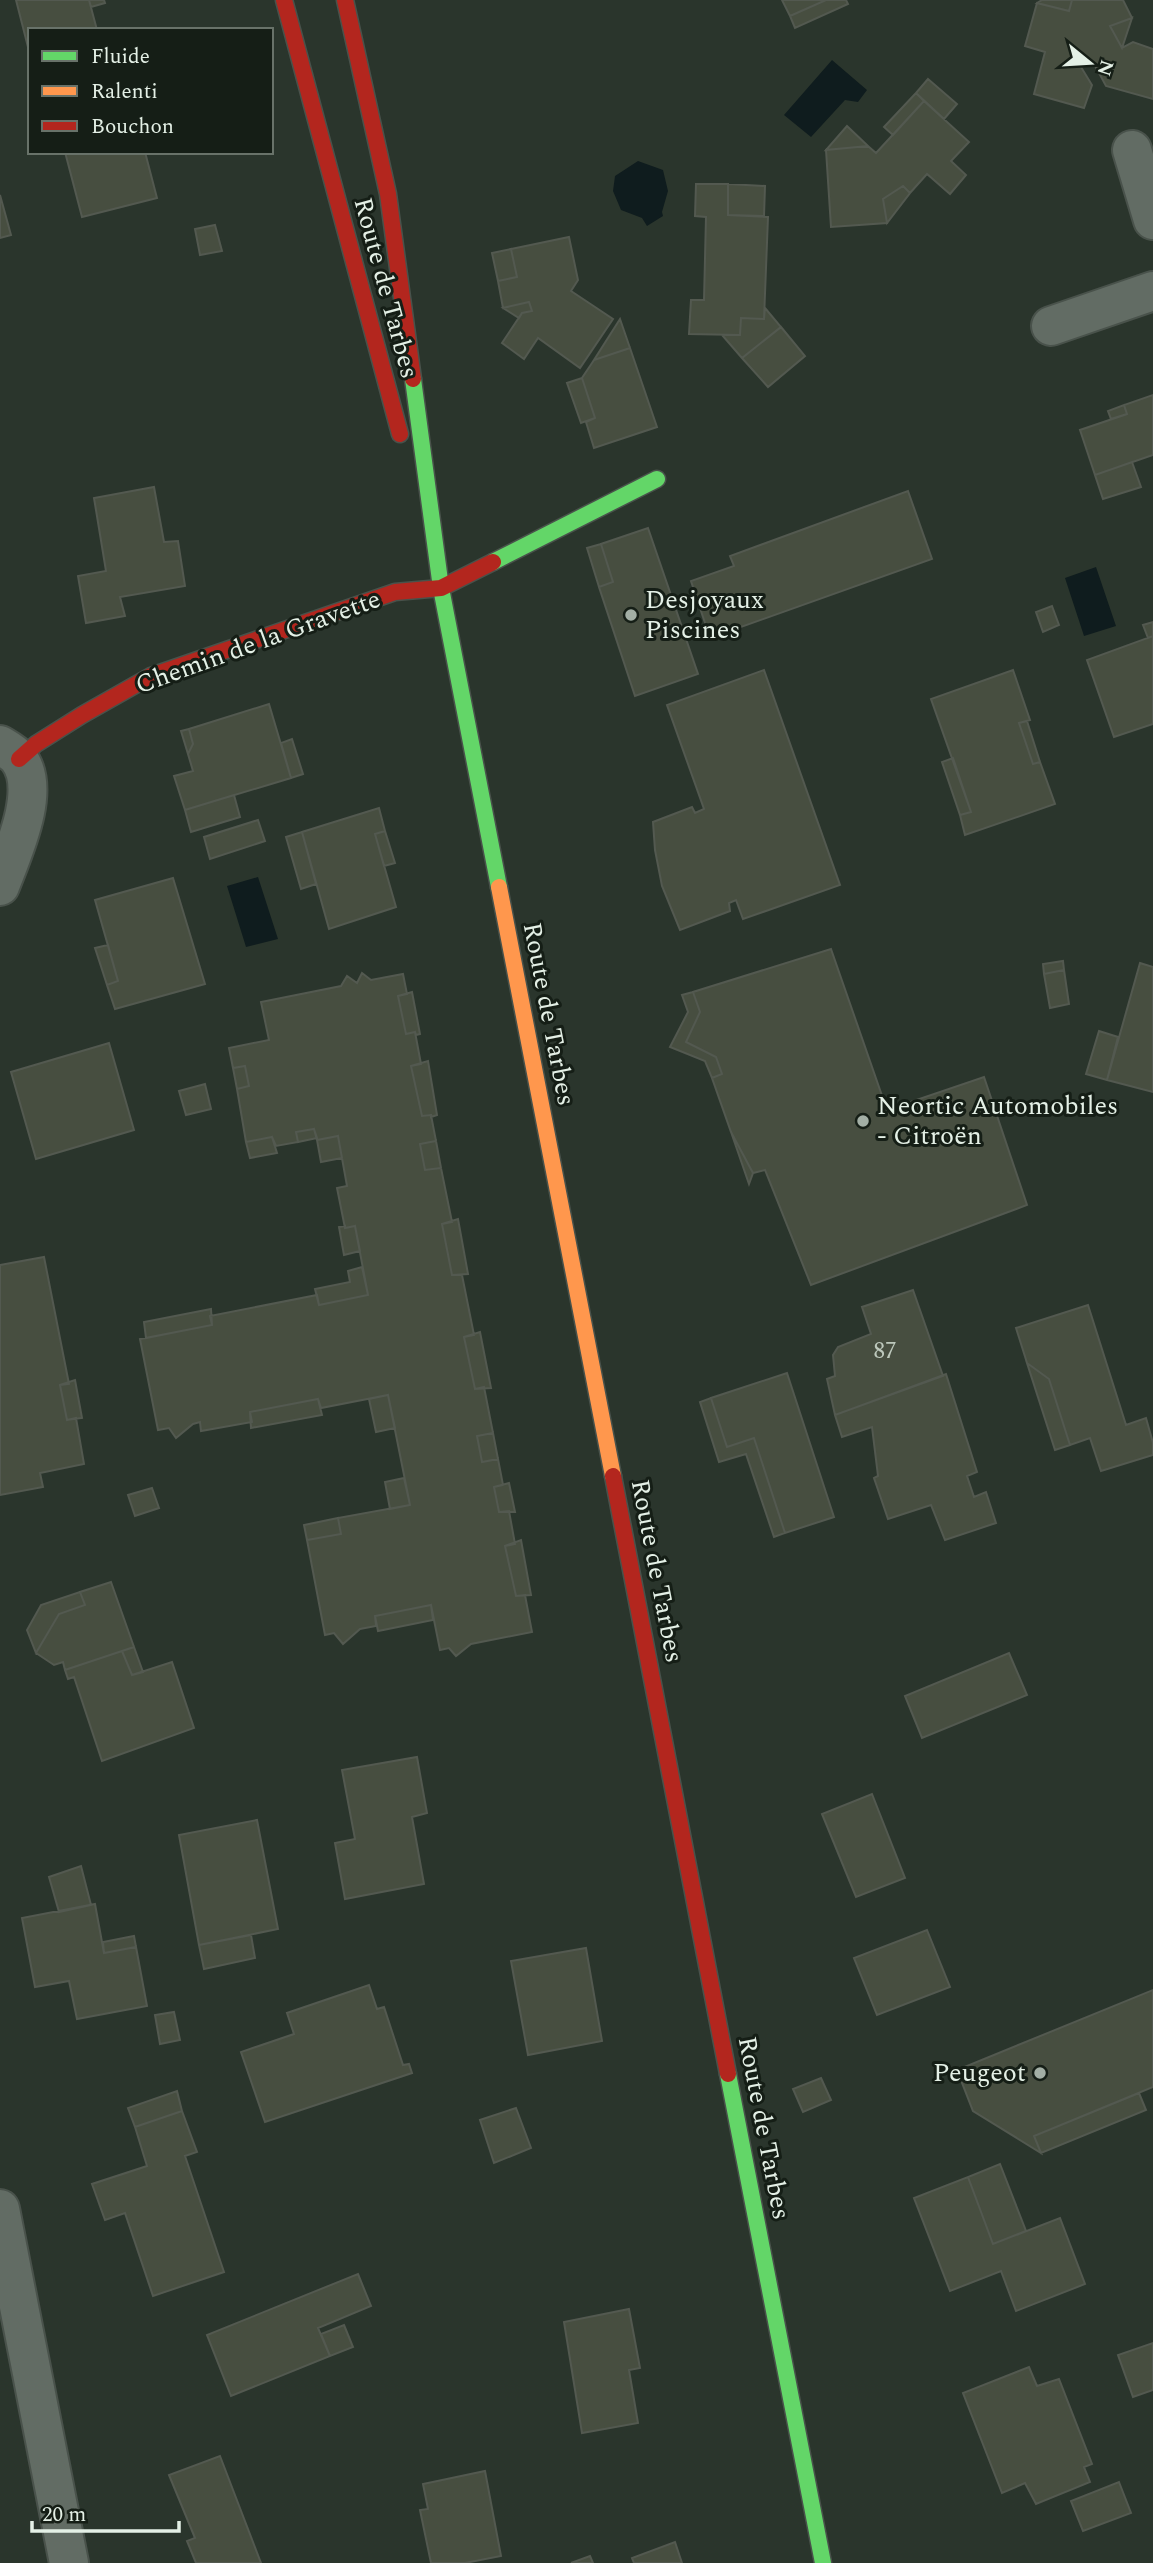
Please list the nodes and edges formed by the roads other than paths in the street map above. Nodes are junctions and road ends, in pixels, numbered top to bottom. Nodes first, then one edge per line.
1 (284, 0) edge
2 (345, 0) edge
3 (1132, 150) dead end
4 (1153, 220) edge
5 (1153, 290) edge
6 (1051, 326) dead end
7 (657, 478) dead end
8 (441, 588) junction
9 (9, 752) edge
10 (0, 886) edge
11 (0, 2208) edge
12 (69, 2563) edge
13 (823, 2563) edge

1 - 8 main road, Route de Tarbes
2 - 8 main road, Route de Tarbes
3 - 4 street
5 - 6 street
7 - 8 main road
8 - 9 main road, Chemin de la Gravette
8 - 13 main road, Route de Tarbes
9 - 10 street, Chemin de la Gravette
11 - 12 street

